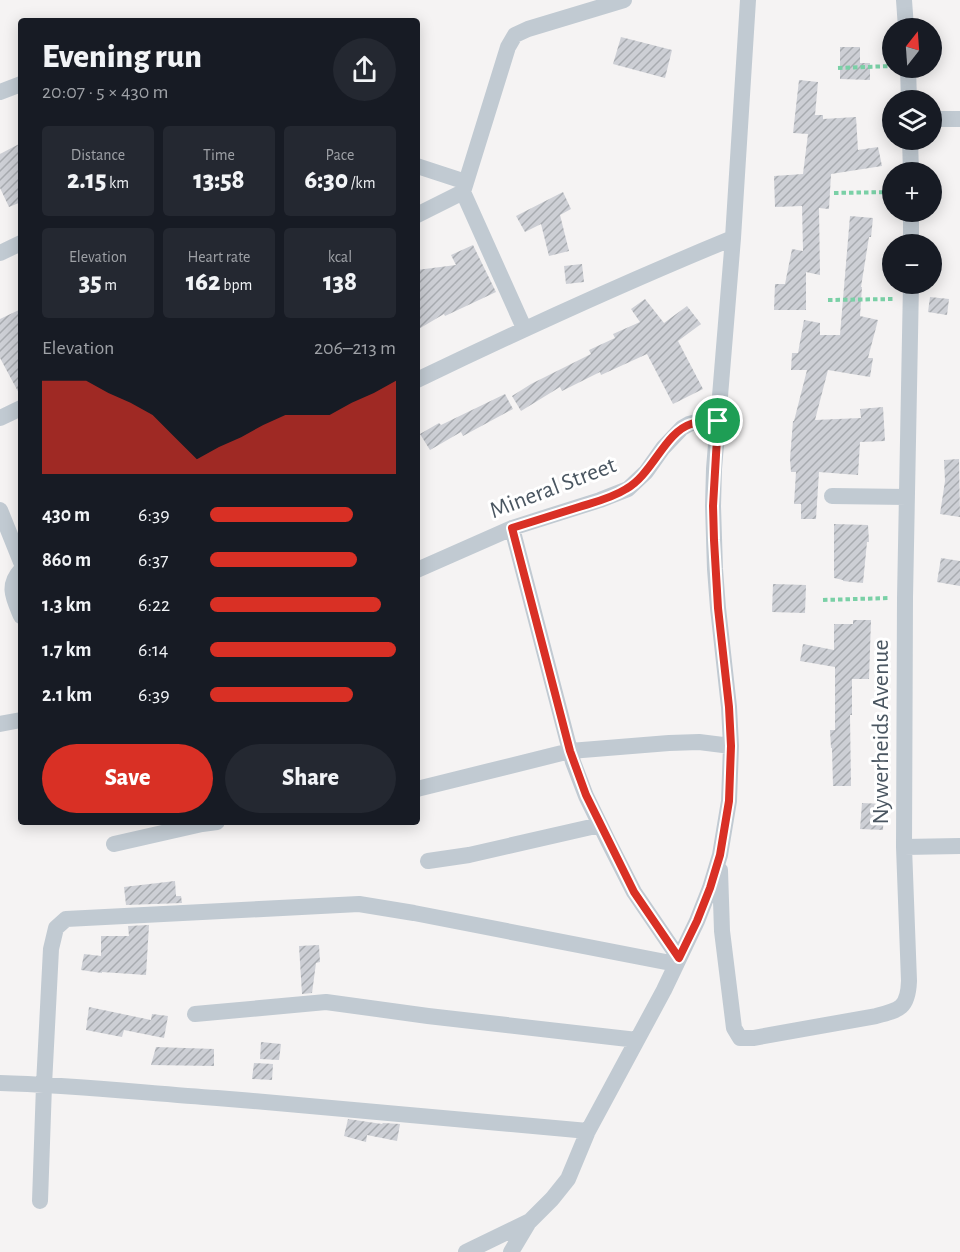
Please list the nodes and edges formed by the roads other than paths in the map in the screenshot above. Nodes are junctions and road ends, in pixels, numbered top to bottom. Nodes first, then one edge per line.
1 (624, 0) edge
2 (748, 0) edge
3 (904, 0) edge
4 (905, 18) edge
5 (18, 85) edge
6 (0, 92) edge
7 (942, 119) edge
8 (960, 119) edge
9 (420, 167) edge
10 (464, 187) junction
11 (420, 213) edge
12 (733, 238) junction
13 (18, 244) edge
14 (0, 253) edge
15 (911, 294) edge
16 (524, 328) junction
17 (420, 379) edge
18 (18, 409) edge
19 (0, 417) edge
20 (718, 421) junction
21 (832, 496) dead end
22 (907, 497) junction
23 (0, 510) edge
24 (512, 528) junction
25 (18, 555) edge
26 (420, 569) edge
27 (18, 574) edge
28 (18, 609) edge
29 (18, 720) edge
30 (0, 723) edge
31 (731, 746) junction
32 (570, 751) junction
33 (420, 788) edge
34 (198, 825) edge
35 (600, 825) junction
36 (114, 844) dead end
37 (960, 846) edge
38 (904, 847) junction
39 (720, 855) junction
40 (428, 861) dead end
41 (678, 961) junction
42 (195, 1014) dead end
43 (637, 1040) junction
44 (0, 1083) edge
45 (44, 1084) junction
46 (588, 1131) junction
47 (40, 1201) dead end
48 (530, 1221) junction
49 (466, 1252) edge
50 (511, 1252) edge

1 - 10 street
2 - 12 street
3 - 4 street
5 - 6 street
7 - 8 street
9 - 10 street
10 - 11 street
10 - 16 street
12 - 16 street
12 - 20 street
13 - 14 street
15 - 22 street, Nywerheids Avenue
16 - 17 street
18 - 19 street
20 - 24 street, Mineral Street
20 - 31 street
21 - 22 street
22 - 38 street, Nywerheids Avenue
23 - 25 street
24 - 26 street, Mineral Street
24 - 32 street
27 - 28 street
29 - 30 street
31 - 32 street
31 - 39 street
32 - 33 street
32 - 35 street
34 - 36 street
35 - 40 street
35 - 41 street
37 - 38 street, Nywerheids Avenue
38 - 39 street
39 - 41 street
41 - 43 street
41 - 45 street
42 - 43 street
43 - 46 street
44 - 45 street
45 - 46 street
45 - 47 street
46 - 48 street
48 - 49 street
48 - 50 street

